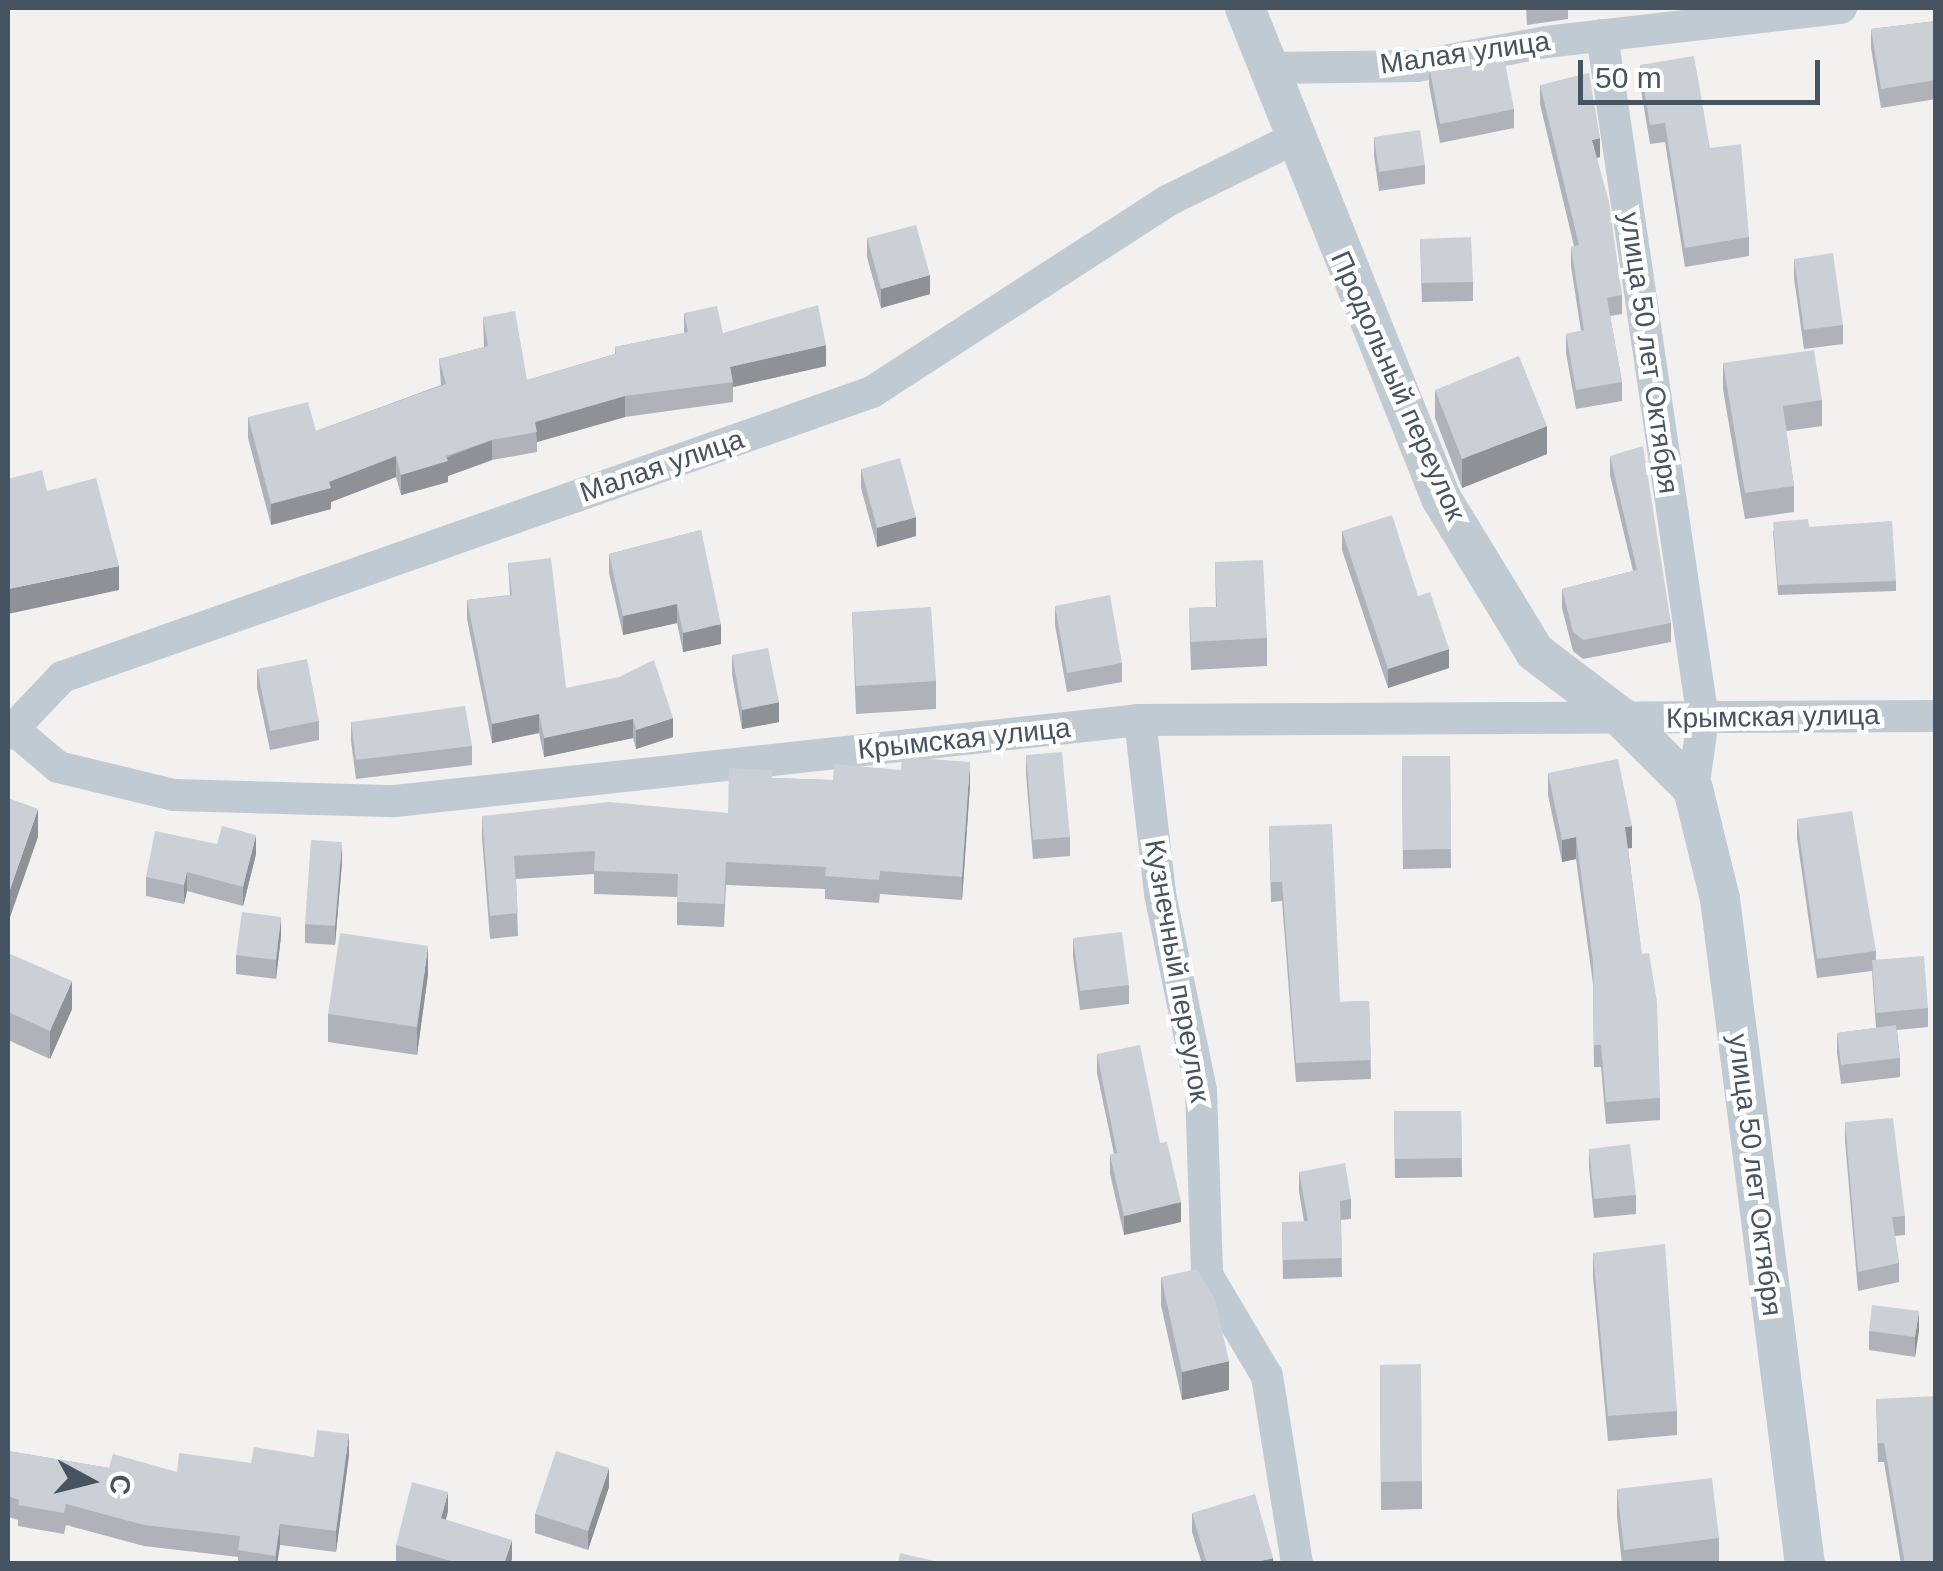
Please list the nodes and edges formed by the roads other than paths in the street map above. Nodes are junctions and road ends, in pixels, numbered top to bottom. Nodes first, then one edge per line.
1 (1245, 8) edge
2 (1841, 8) edge
3 (1602, 35) junction
4 (1266, 68) junction
5 (1292, 139) junction
6 (1936, 716) edge
7 (1622, 718) junction
8 (1704, 718) junction
9 (1140, 720) junction
10 (10, 732) edge
11 (1692, 789) junction
12 (1297, 1564) edge
13 (1806, 1564) edge

1 - 4 street, Продольный переулок
2 - 3 street, Малая улица
3 - 4 street, Малая улица
3 - 8 street, улица 50 лет Октября
4 - 5 street, Продольный переулок
5 - 7 street, Продольный переулок
5 - 10 street, Малая улица
6 - 8 street, Крымская улица
7 - 8 street, Крымская улица
7 - 9 street, Крымская улица
7 - 11 street
8 - 11 street, улица 50 лет Октября
9 - 10 street, Крымская улица
9 - 12 street, Кузнечный переулок
11 - 13 street, улица 50 лет Октября

